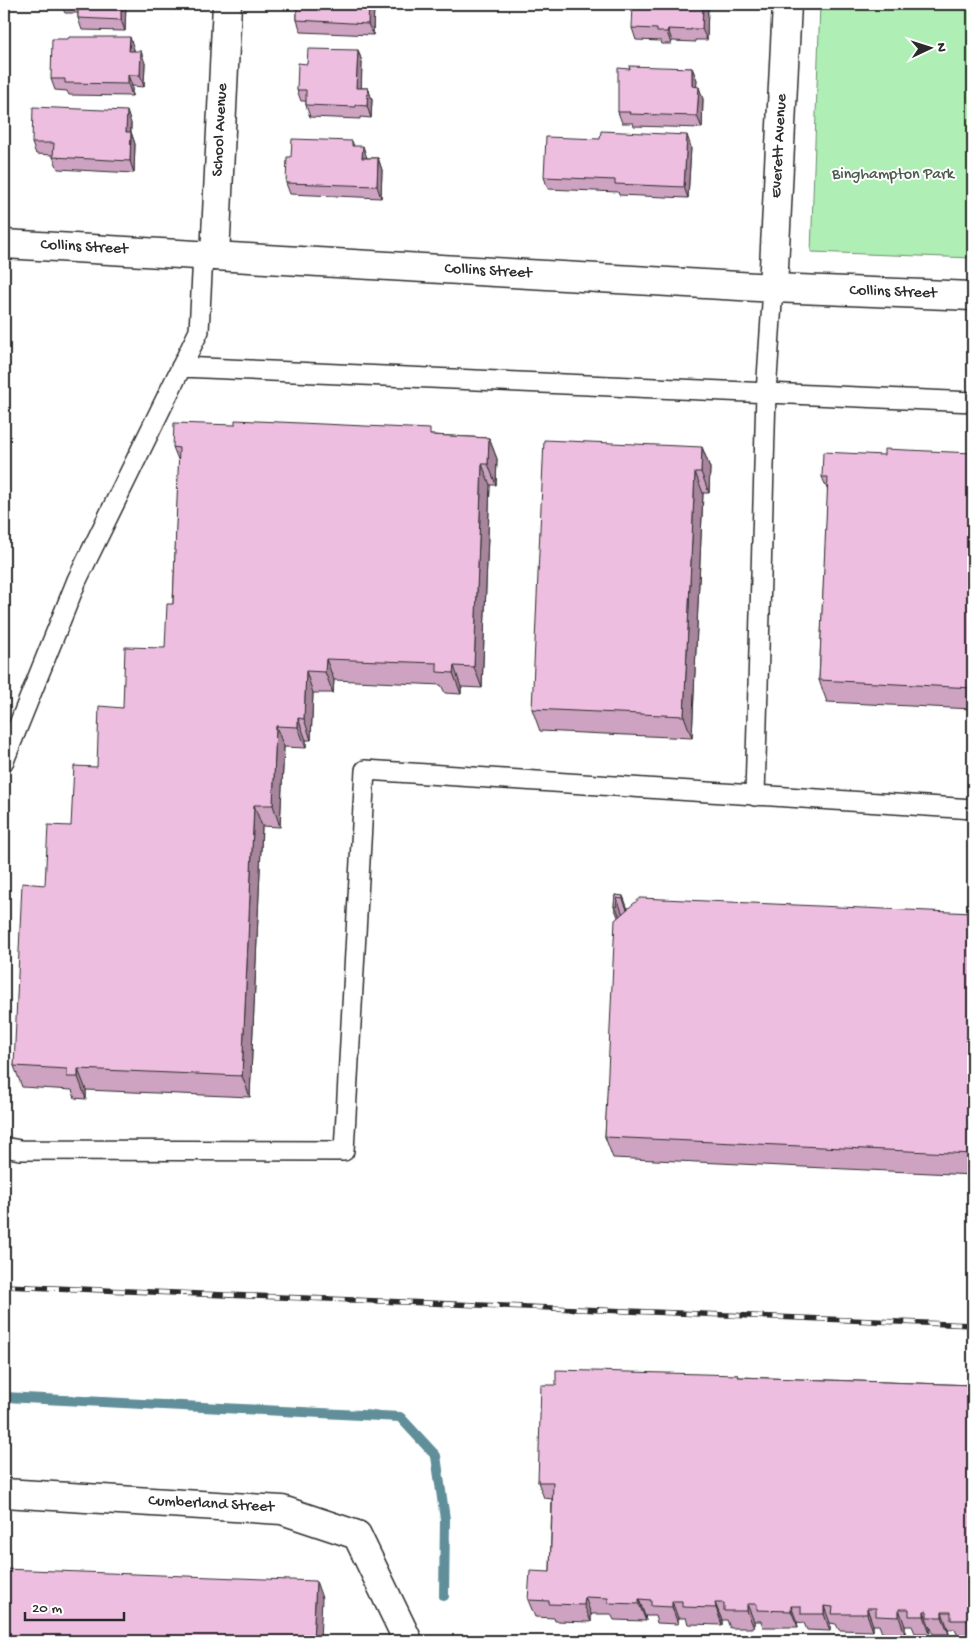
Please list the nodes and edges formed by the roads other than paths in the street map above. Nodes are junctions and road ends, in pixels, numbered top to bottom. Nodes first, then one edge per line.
1 (226, 4) edge
2 (787, 4) edge
3 (4, 244) edge
4 (209, 255) junction
5 (773, 288) junction
6 (973, 296) edge
7 (181, 367) junction
8 (766, 393) junction
9 (973, 402) edge
10 (4, 761) edge
11 (756, 796) junction
12 (973, 809) edge
13 (4, 1147) edge
14 (4, 1493) edge
15 (408, 1641) edge

1 - 4 street, School Avenue
2 - 5 street, Everett Avenue
3 - 4 street, Collins Street
4 - 5 street, Collins Street
4 - 7 lane
5 - 6 street, Collins Street
5 - 8 lane
7 - 8 lane
7 - 10 lane
8 - 9 lane
8 - 11 lane
11 - 12 lane
11 - 13 lane
14 - 15 street, Cumberland Street

